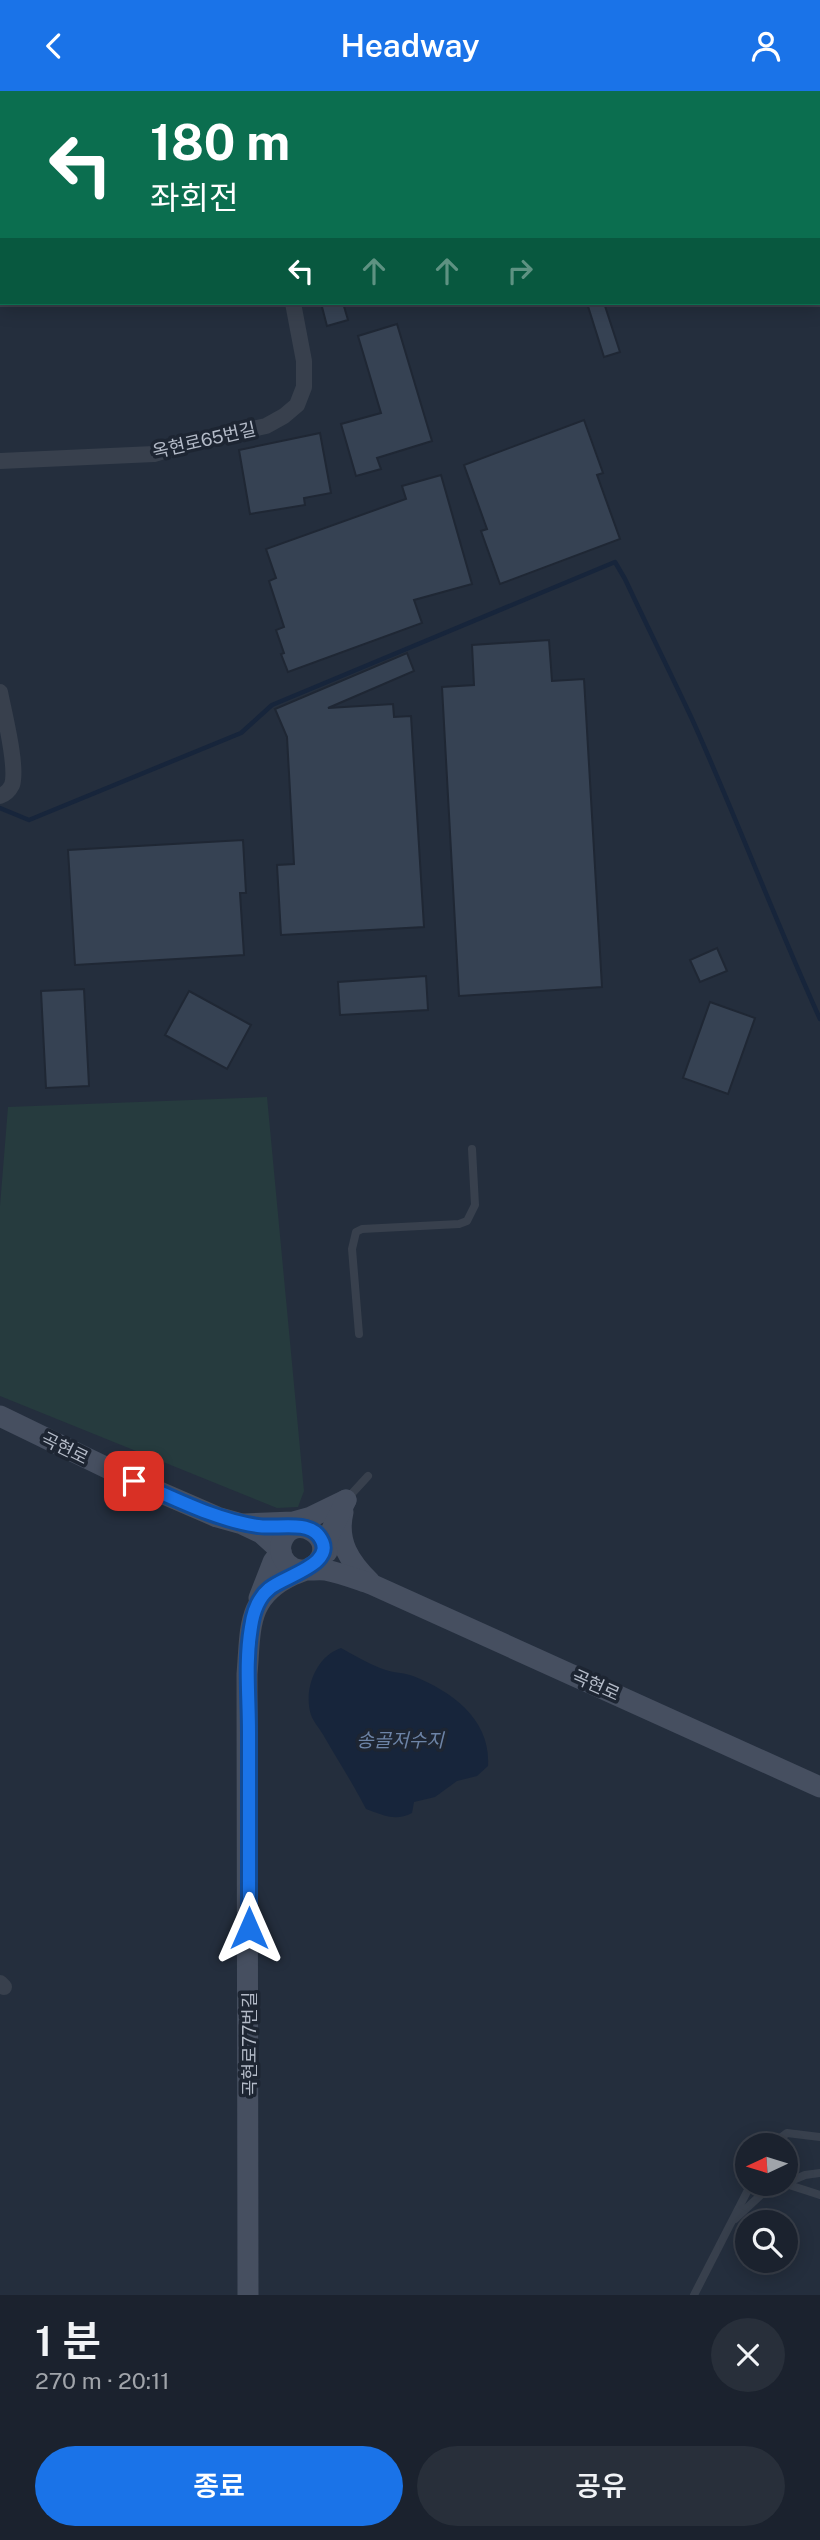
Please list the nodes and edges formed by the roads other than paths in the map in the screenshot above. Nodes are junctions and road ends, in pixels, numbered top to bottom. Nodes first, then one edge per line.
1 (293, 305) edge
2 (0, 461) edge
3 (0, 692) edge
4 (0, 796) edge
5 (472, 1149) dead end
6 (359, 1333) dead end
7 (0, 1416) edge
8 (368, 1476) dead end
9 (346, 1500) junction
10 (302, 1523) junction
11 (242, 1524) junction
12 (323, 1548) junction
13 (281, 1551) junction
14 (307, 1569) junction
15 (371, 1584) junction
16 (254, 1614) junction
17 (820, 1787) edge
18 (798, 2134) edge
19 (820, 2137) edge
20 (820, 2173) edge
21 (798, 2178) edge
22 (798, 2188) edge
23 (820, 2195) edge
24 (745, 2196) edge
25 (761, 2196) edge
26 (731, 2224) junction
27 (248, 2295) edge
28 (694, 2295) edge

1 - 2 street, 옥현로65번길
3 - 4 street
5 - 6 lane
7 - 11 main road, 곡현로
8 - 9 lane
9 - 10 main road
9 - 12 main road
9 - 15 main road
10 - 11 main road
10 - 12 main road
10 - 13 main road
11 - 13 main road, 곡현로
11 - 16 main road
12 - 14 main road
12 - 15 main road
13 - 14 main road, 곡현로
13 - 16 main road
14 - 15 main road
14 - 16 main road, 곡현로77번길
15 - 16 main road
15 - 17 main road, 곡현로
16 - 27 main road, 곡현로77번길
18 - 19 lane
20 - 21 lane
22 - 23 lane
24 - 26 lane
25 - 26 lane
26 - 28 lane

